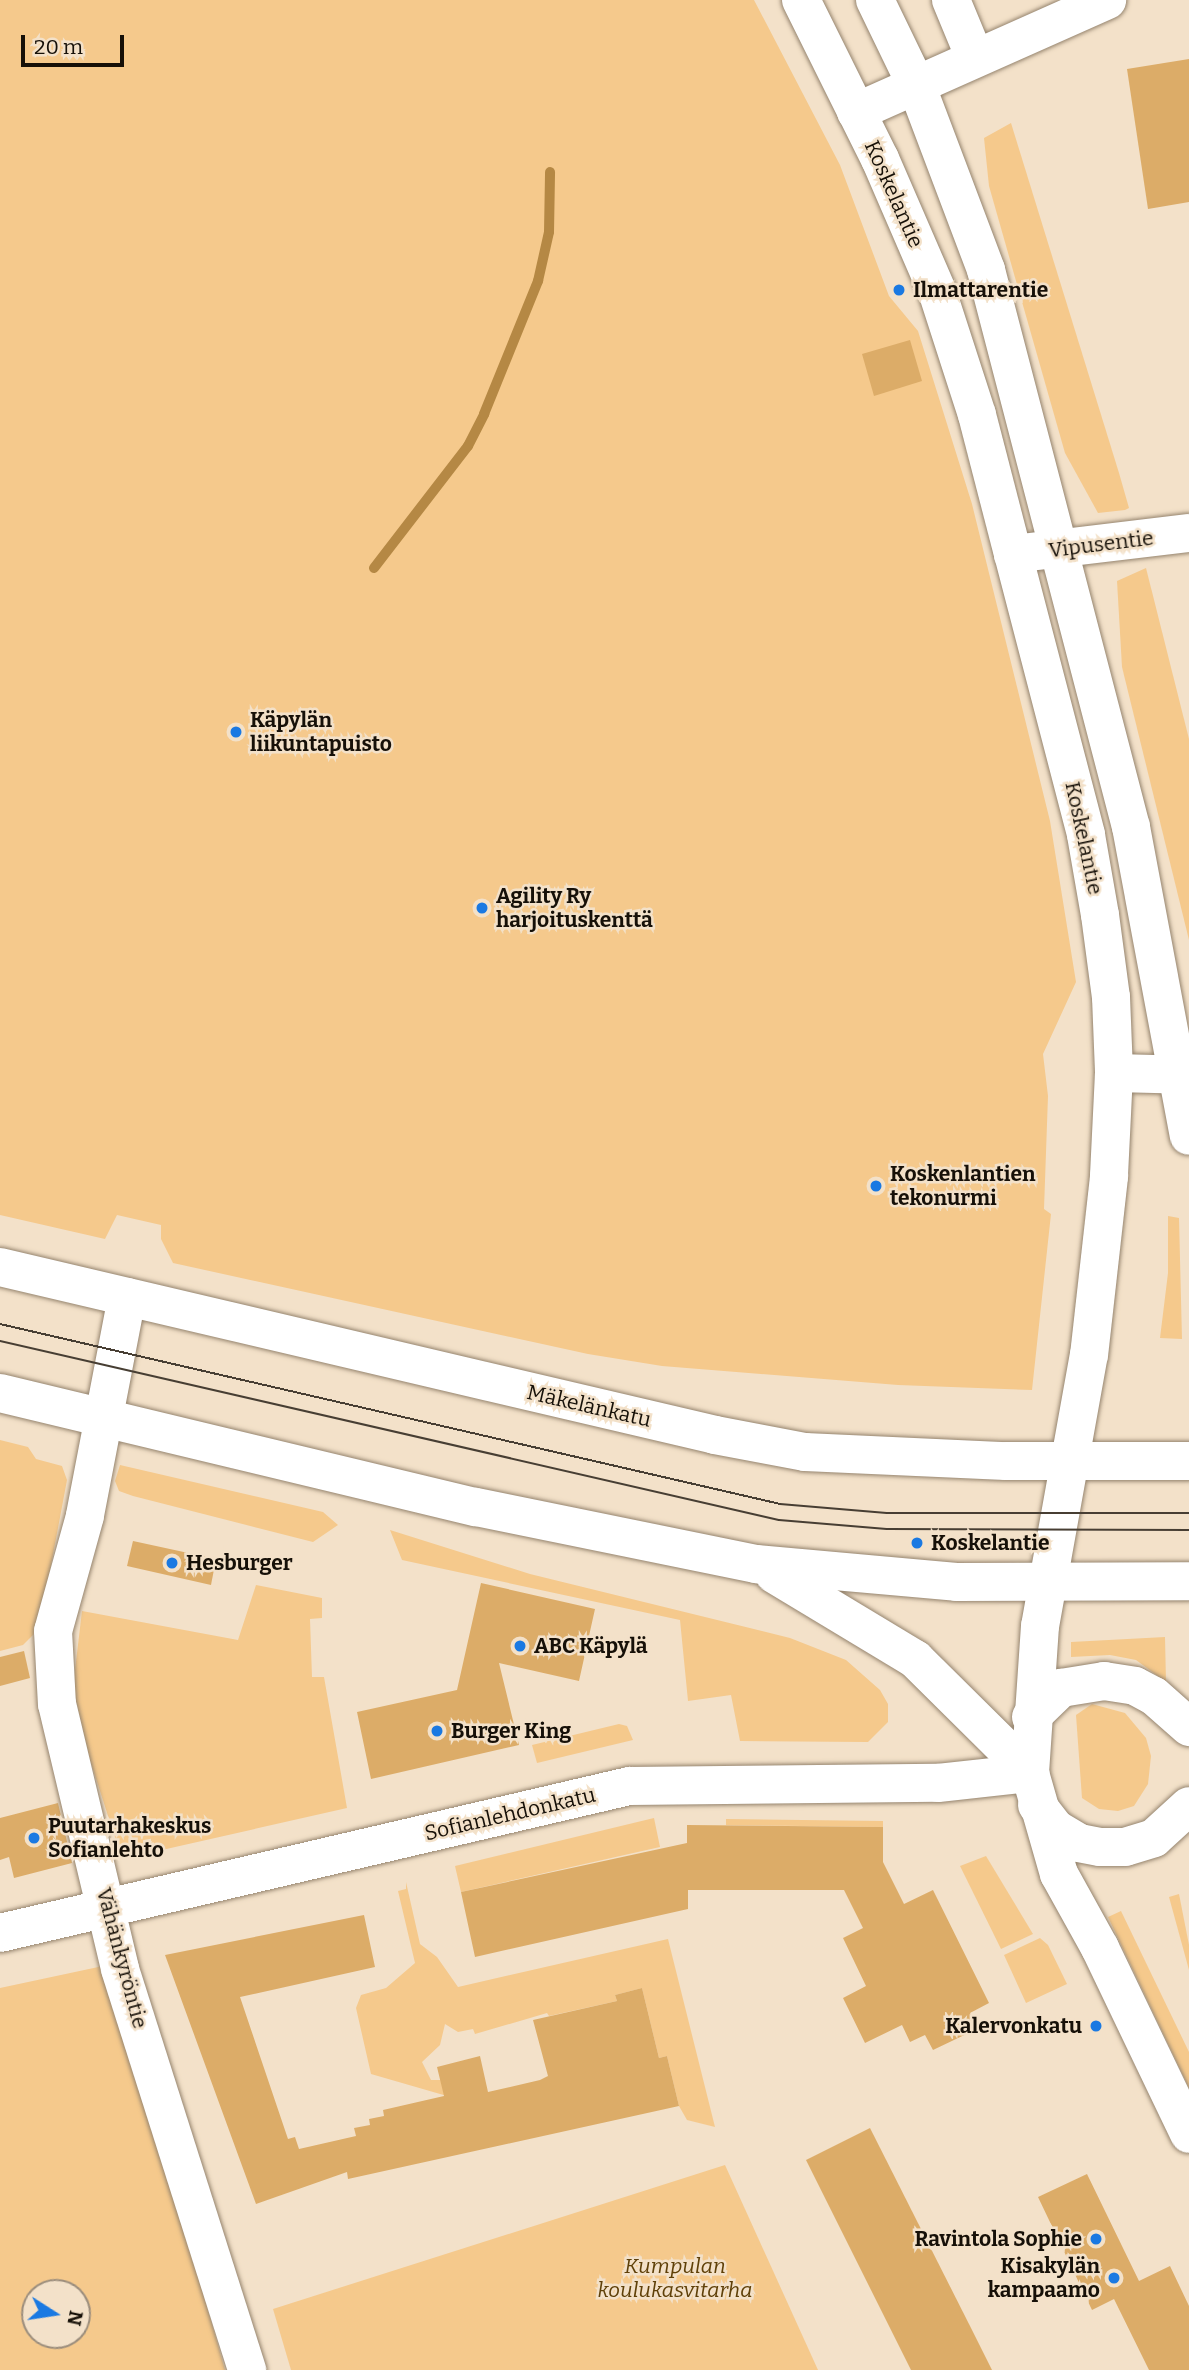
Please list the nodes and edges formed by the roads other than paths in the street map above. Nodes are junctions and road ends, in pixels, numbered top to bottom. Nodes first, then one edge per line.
1 (801, 0) edge
2 (875, 0) edge
3 (951, 0) edge
4 (1107, 0) edge
5 (975, 58) junction
6 (917, 87) junction
7 (856, 112) junction
8 (1189, 533) edge
9 (1061, 549) junction
10 (1013, 554) junction
11 (1114, 1073) junction
12 (1184, 1076) edge
13 (1189, 1136) edge
14 (0, 1267) edge
15 (127, 1297) junction
16 (0, 1393) edge
17 (105, 1417) junction
18 (1189, 1461) edge
19 (1069, 1462) junction
20 (756, 1564) junction
21 (1189, 1581) edge
22 (1048, 1583) junction
23 (1031, 1717) junction
24 (1189, 1727) edge
25 (1033, 1788) junction
26 (1189, 1806) edge
27 (107, 1908) junction
28 (0, 1933) edge
29 (1189, 2134) edge
30 (247, 2370) edge

1 - 7 main road, Koskelantie
2 - 6 main road
3 - 5 main road
4 - 5 main road
5 - 6 main road
6 - 7 main road
6 - 9 main road
7 - 10 main road, Koskelantie
8 - 9 main road, Vipusentie
9 - 10 main road, Vipusentie
9 - 12 main road
10 - 11 main road, Koskelantie
11 - 12 main road
11 - 19 main road, Koskelantie
12 - 13 main road
14 - 15 main road, Mäkelänkatu
15 - 17 main road, Vähänkyröntie
15 - 19 main road, Mäkelänkatu
16 - 17 main road
17 - 20 main road
17 - 27 main road, Vähänkyröntie
18 - 19 main road, Mäkelänkatu
19 - 22 main road, Koskelantie
20 - 22 main road
20 - 25 main road
21 - 22 main road
22 - 23 main road, Koskelantie
23 - 24 main road
23 - 25 main road, Koskelantie
25 - 26 main road
25 - 27 main road, Sofianlehdonkatu
25 - 29 main road, Koskelantie
27 - 28 main road, Sofianlehdonkatu
27 - 30 main road, Vähänkyröntie

